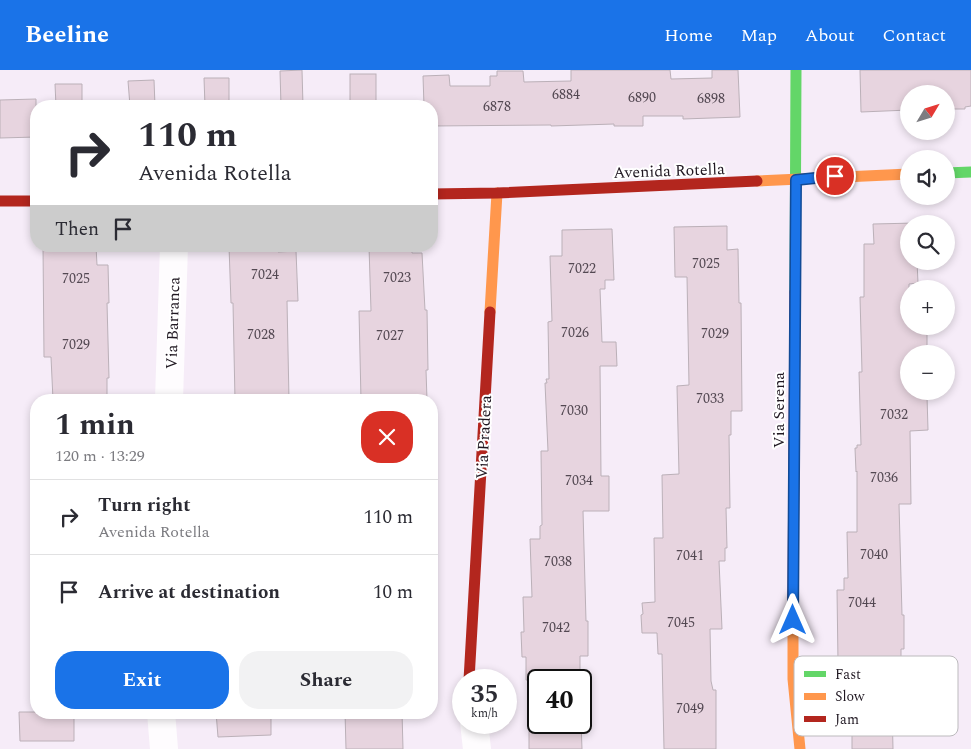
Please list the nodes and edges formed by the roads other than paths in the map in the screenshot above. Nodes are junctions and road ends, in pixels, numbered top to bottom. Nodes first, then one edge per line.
1 (796, 70) edge
2 (971, 172) edge
3 (955, 173) edge
4 (900, 174) edge
5 (796, 180) junction
6 (497, 193) junction
7 (438, 194) edge
8 (0, 201) edge
9 (30, 201) edge
10 (174, 252) edge
11 (169, 394) edge
12 (470, 669) edge
13 (794, 689) edge
14 (162, 719) edge
15 (476, 734) edge
16 (799, 736) edge
17 (164, 749) edge
18 (478, 749) edge
19 (800, 749) edge

1 - 5 street, Via Serena
2 - 3 street
4 - 5 street, Avenida Rotella
5 - 6 street, Avenida Rotella
5 - 13 street, Via Serena
6 - 7 street, Avenida Rotella
6 - 12 street, Via Pradera
8 - 9 street
10 - 11 street, Via Barranca
14 - 17 street
15 - 18 street
16 - 19 street, Via Serena

